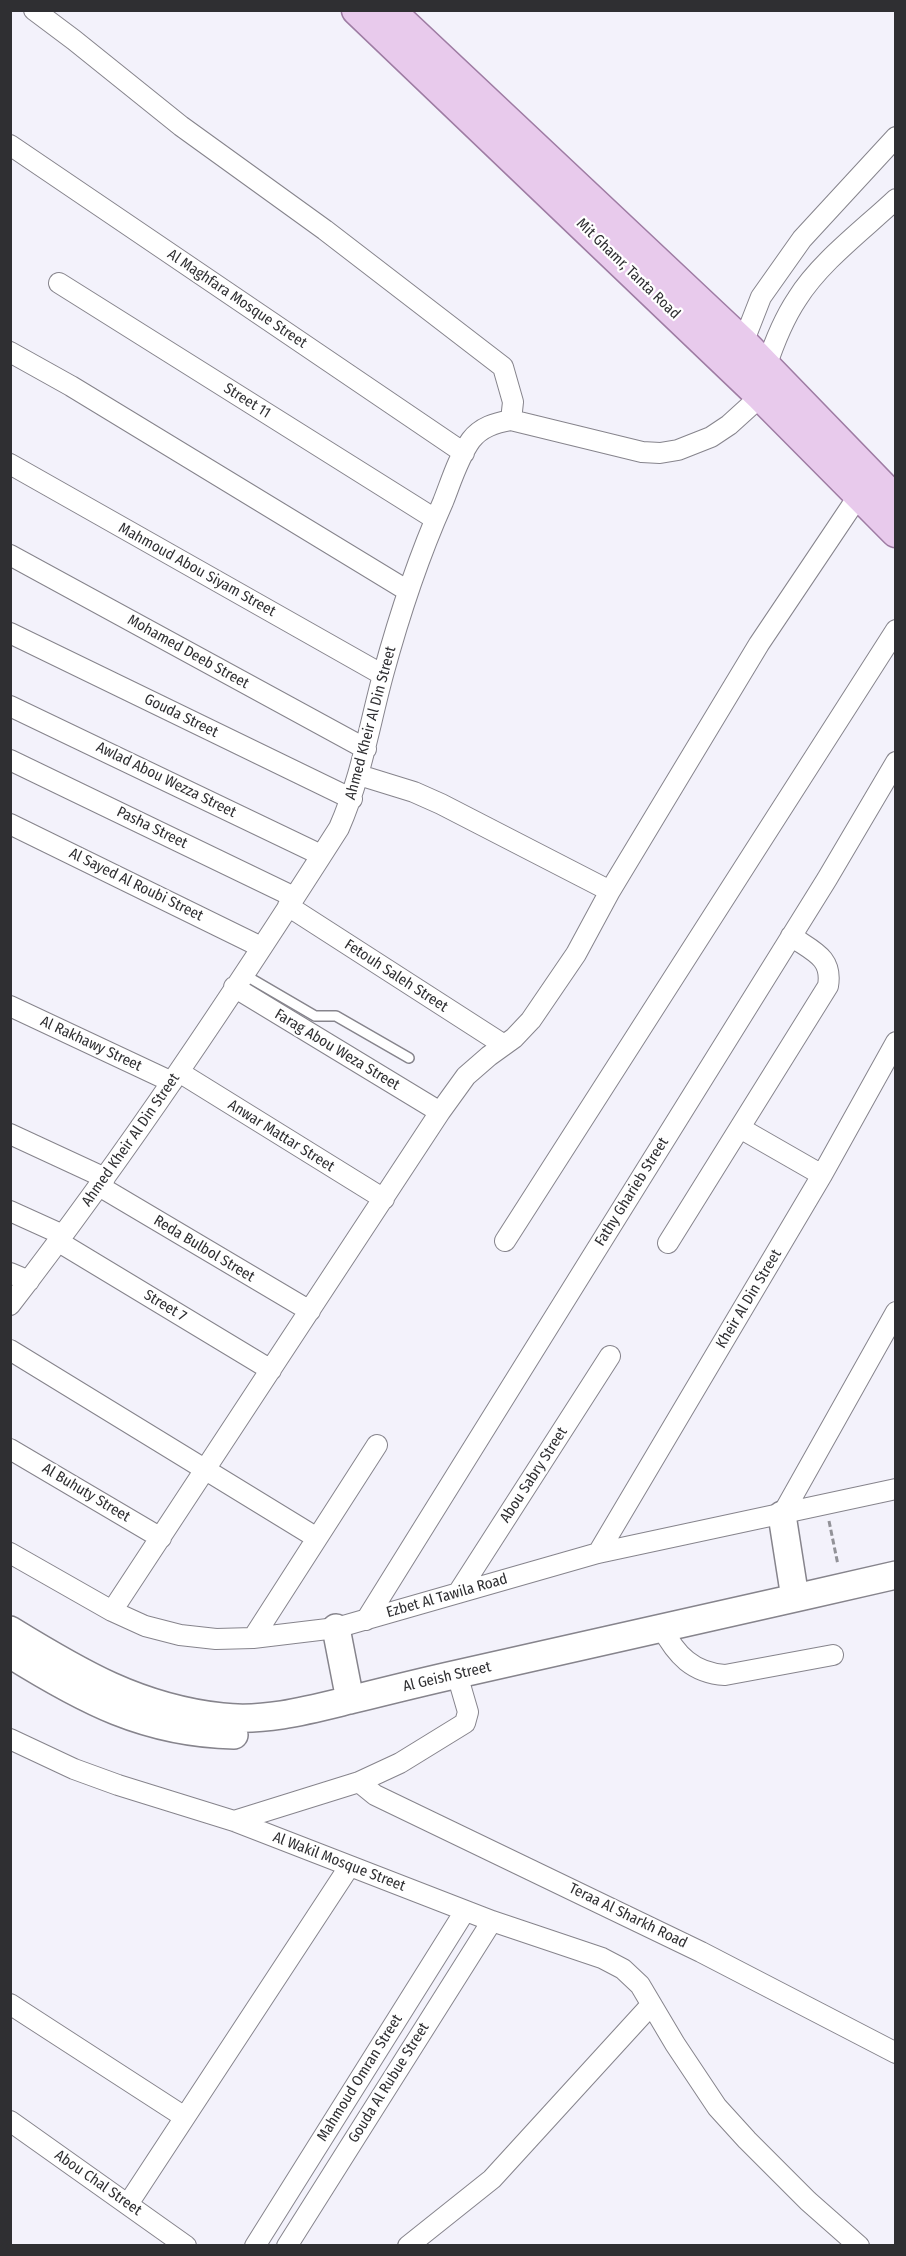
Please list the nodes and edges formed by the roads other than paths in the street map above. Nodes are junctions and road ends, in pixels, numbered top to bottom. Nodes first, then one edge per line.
1 (34, 10) edge
2 (357, 10) edge
3 (390, 10) edge
4 (896, 137) edge
5 (10, 145) edge
6 (896, 199) edge
7 (58, 283) dead end
8 (10, 352) edge
9 (750, 360) junction
10 (761, 396) junction
11 (510, 420) junction
12 (464, 453) junction
13 (10, 464) edge
14 (859, 495) junction
15 (896, 501) edge
16 (435, 519) junction
17 (896, 532) edge
18 (10, 555) edge
19 (408, 591) junction
20 (896, 630) edge
21 (10, 633) edge
22 (383, 675) junction
23 (10, 706) edge
24 (366, 749) junction
25 (10, 760) edge
26 (896, 762) edge
27 (359, 775) junction
28 (352, 799) junction
29 (10, 824) edge
30 (321, 855) junction
31 (610, 891) junction
32 (291, 901) junction
33 (791, 936) junction
34 (261, 947) junction
35 (239, 981) junction
36 (10, 1006) edge
37 (896, 1042) edge
38 (504, 1045) junction
39 (409, 1059) dead end
40 (175, 1077) junction
41 (440, 1112) junction
42 (740, 1128) junction
43 (10, 1134) edge
44 (822, 1175) junction
45 (102, 1182) junction
46 (384, 1199) junction
47 (10, 1211) edge
48 (61, 1238) junction
49 (505, 1241) dead end
50 (668, 1243) dead end
51 (10, 1273) edge
52 (29, 1281) junction
53 (10, 1305) edge
54 (310, 1311) junction
55 (896, 1312) edge
56 (10, 1350) edge
57 (610, 1356) dead end
58 (272, 1370) junction
59 (377, 1445) dead end
60 (10, 1449) edge
61 (205, 1470) junction
62 (896, 1489) edge
63 (782, 1515) junction
64 (161, 1538) junction
65 (316, 1538) junction
66 (10, 1553) edge
67 (598, 1553) junction
68 (896, 1575) edge
69 (458, 1593) junction
70 (896, 1593) edge
71 (795, 1598) junction
72 (111, 1611) junction
73 (366, 1620) junction
74 (336, 1628) junction
75 (10, 1630) edge
76 (666, 1636) junction
77 (253, 1638) junction
78 (10, 1654) edge
79 (833, 1655) dead end
80 (461, 1688) junction
81 (350, 1700) junction
82 (197, 1723) junction
83 (10, 1739) edge
84 (359, 1782) junction
85 (234, 1821) junction
86 (349, 1867) junction
87 (465, 1911) junction
88 (492, 1921) junction
89 (10, 2004) edge
90 (651, 2005) junction
91 (896, 2053) edge
92 (183, 2116) junction
93 (10, 2121) edge
94 (128, 2204) junction
95 (186, 2246) edge
96 (255, 2246) edge
97 (287, 2246) edge
98 (408, 2246) edge
99 (859, 2246) edge

1 - 11 street
2 - 9 main road, Mit Ghamr, Tanta Road
3 - 9 main road, Mit Ghamr, Tanta Road
4 - 9 street
5 - 12 street, Al Maghfara Mosque Street
6 - 9 street
7 - 16 street, Street 11
8 - 19 street
9 - 10 main road, Mit Ghamr, Tanta Road
9 - 15 main road, Mit Ghamr, Tanta Road
10 - 11 street
10 - 14 main road, Mit Ghamr, Tanta Road
11 - 12 street, Ahmed Kheir Al Din Street
12 - 16 street, Ahmed Kheir Al Din Street
13 - 22 street, Mahmoud Abou Siyam Street
14 - 17 main road, Mit Ghamr, Tanta Road
14 - 31 street
16 - 19 street, Ahmed Kheir Al Din Street
18 - 24 street, Mohamed Deeb Street
19 - 22 street, Ahmed Kheir Al Din Street
20 - 49 street
21 - 28 street, Gouda Street
22 - 24 street, Ahmed Kheir Al Din Street
23 - 30 street, Awlad Abou Wezza Street
24 - 27 street, Ahmed Kheir Al Din Street
25 - 32 street, Pasha Street
26 - 33 street, Fathy Gharieb Street
27 - 28 street, Ahmed Kheir Al Din Street
27 - 31 street
28 - 30 street, Ahmed Kheir Al Din Street
29 - 34 street, Al Sayed Al Roubi Street
30 - 32 street, Ahmed Kheir Al Din Street
31 - 38 street
32 - 34 street, Ahmed Kheir Al Din Street
32 - 38 street, Fetouh Saleh Street
33 - 42 street
33 - 73 street, Fathy Gharieb Street
34 - 35 street, Ahmed Kheir Al Din Street
35 - 39 lane
35 - 40 street, Ahmed Kheir Al Din Street
35 - 41 street, Farag Abou Weza Street
36 - 40 street, Al Rakhawy Street
37 - 44 street, Kheir Al Din Street
38 - 41 street
40 - 45 street, Ahmed Kheir Al Din Street
40 - 46 street, Anwar Mattar Street
41 - 46 street
42 - 44 street
42 - 50 street
43 - 45 street, Reda Bulbol Street
44 - 67 street, Kheir Al Din Street
45 - 48 street, Ahmed Kheir Al Din Street
45 - 54 street, Reda Bulbol Street
46 - 54 street
47 - 48 street, Street 7
48 - 52 street, Ahmed Kheir Al Din Street
48 - 58 street, Street 7
51 - 52 street
52 - 53 street, Ahmed Kheir Al Din Street
54 - 58 street
55 - 63 street
56 - 61 street
57 - 69 street, Abou Sabry Street
58 - 61 street
59 - 65 street
60 - 64 street, Al Buhuty Street
61 - 64 street
61 - 65 street
62 - 63 street, Ezbet Al Tawila Road
63 - 67 street, Ezbet Al Tawila Road
63 - 71 main road
64 - 72 street
65 - 77 street
66 - 72 street, Ezbet Al Tawila Road
67 - 69 street, Ezbet Al Tawila Road
68 - 71 main road, Al Geish Street
69 - 73 street, Ezbet Al Tawila Road
70 - 76 main road, Al Geish Street
71 - 76 main road, Al Geish Street
72 - 77 street, Ezbet Al Tawila Road
73 - 74 street, Ezbet Al Tawila Road
74 - 77 street, Ezbet Al Tawila Road
74 - 81 main road
75 - 82 main road, Al Geish Street
76 - 79 street
76 - 80 main road, Al Geish Street
76 - 81 main road, Al Geish Street
78 - 82 main road, Al Geish Street
80 - 82 main road, Al Geish Street
80 - 84 street
81 - 82 main road, Al Geish Street
83 - 85 street, Al Wakil Mosque Street
84 - 85 street
84 - 91 street, Teraa Al Sharkh Road
85 - 86 street, Al Wakil Mosque Street
86 - 87 street, Al Wakil Mosque Street
86 - 92 street
87 - 88 street, Al Wakil Mosque Street
87 - 96 street, Mahmoud Omran Street
88 - 90 street, Al Wakil Mosque Street
88 - 97 street, Gouda Al Rubue Street
89 - 92 street
90 - 98 street
90 - 99 street, Al Wakil Mosque Street
92 - 94 street
93 - 94 street, Abou Chal Street
94 - 95 street, Abou Chal Street

